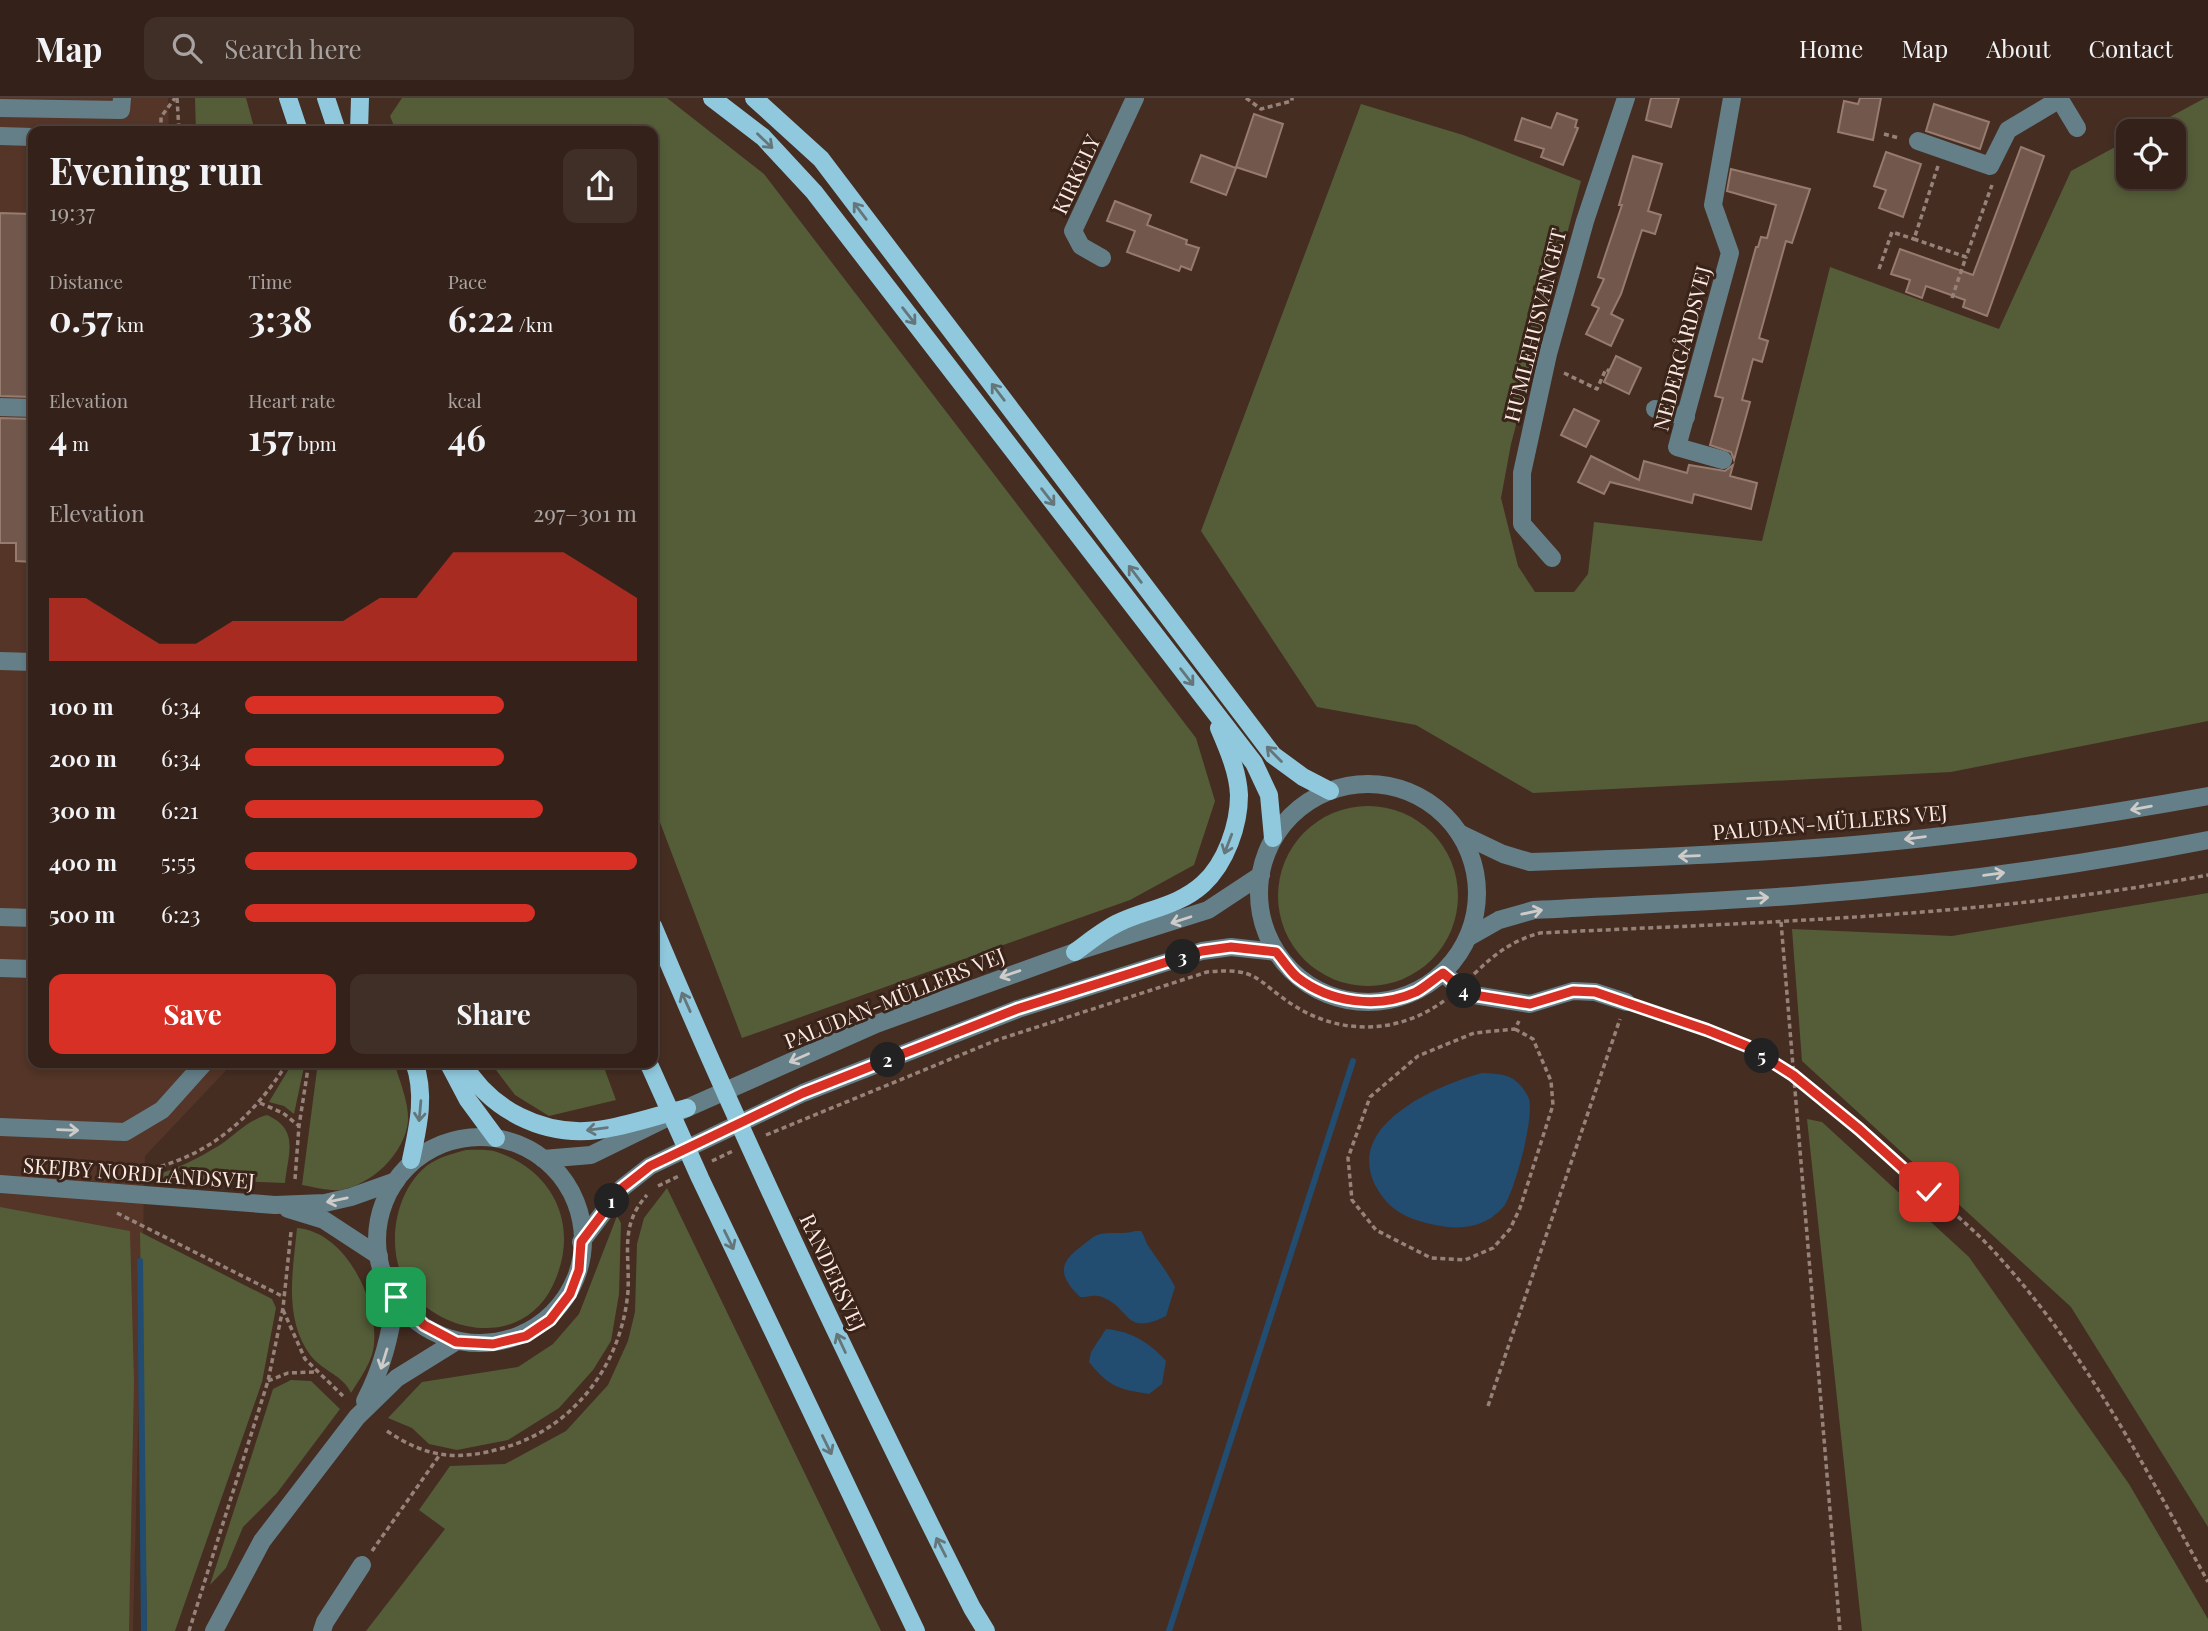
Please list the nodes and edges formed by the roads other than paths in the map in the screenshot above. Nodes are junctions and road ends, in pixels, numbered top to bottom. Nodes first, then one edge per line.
1 (122, 98) edge
2 (288, 98) edge
3 (326, 98) edge
4 (360, 98) edge
5 (712, 98) edge
6 (754, 98) edge
7 (1135, 98) edge
8 (1626, 98) edge
9 (1732, 98) edge
10 (2059, 99) edge
11 (0, 108) edge
12 (297, 126) edge
13 (335, 126) edge
14 (359, 126) edge
15 (2077, 128) dead end
16 (0, 136) edge
17 (28, 137) edge
18 (1918, 141) dead end
19 (1102, 258) dead end
20 (0, 407) edge
21 (28, 408) edge
22 (1655, 409) dead end
23 (1686, 417) junction
24 (1723, 460) dead end
25 (1552, 558) dead end
26 (0, 661) edge
27 (28, 662) edge
28 (1211, 708) junction
29 (1330, 791) junction
30 (2208, 796) edge
31 (1459, 833) junction
32 (1273, 838) junction
33 (2208, 841) edge
34 (1261, 874) junction
35 (0, 917) edge
36 (28, 918) edge
37 (1469, 937) junction
38 (658, 938) edge
39 (1075, 952) junction
40 (1276, 952) junction
41 (0, 968) edge
42 (28, 969) edge
43 (1443, 973) junction
44 (1626, 1002) road end
45 (200, 1068) edge
46 (416, 1068) edge
47 (451, 1068) edge
48 (466, 1068) edge
49 (651, 1068) edge
50 (687, 1108) junction
51 (0, 1127) edge
52 (496, 1138) junction
53 (543, 1159) junction
54 (411, 1160) junction
55 (396, 1181) junction
56 (0, 1184) edge
57 (275, 1205) junction
58 (581, 1242) junction
59 (379, 1256) junction
60 (396, 1297) junction
61 (456, 1342) junction
62 (356, 1417) junction
63 (362, 1565) road end
64 (972, 1608) junction
65 (214, 1631) edge
66 (322, 1631) edge
67 (916, 1631) edge
68 (981, 1631) edge
69 (986, 1631) edge

1 - 11 street
2 - 12 main road
3 - 13 main road
4 - 14 main road
5 -> 28 main road
29 -> 6 main road
7 - 19 street, KIRKELY
8 - 25 street, HUMLEHUSVÆNGET
9 - 23 street, NEDERGÅRDSVEJ
10 - 15 street
10 - 18 street
16 - 17 street
20 - 21 street
22 - 23 street
23 - 24 street, NEDERGÅRDSVEJ
26 - 27 street
28 - 32 main road
28 -> 39 main road
29 - 31 street
29 - 32 street
30 -> 31 street, PALUDAN-MÜLLERS VEJ
31 - 37 street
32 - 34 street
37 -> 33 street
34 -> 39 street, PALUDAN-MÜLLERS VEJ
34 - 40 street
35 - 36 street
37 - 43 street
64 -> 38 main road, RANDERSVEJ
39 -> 50 street, PALUDAN-MÜLLERS VEJ
40 - 43 street
40 - 58 street
41 - 42 street
43 - 44 street
51 -> 45 street
46 -> 54 main road
47 - 52 main road
50 -> 48 main road
49 -> 67 main road
50 - 53 street, PALUDAN-MÜLLERS VEJ
52 - 53 street
52 - 54 street
53 - 58 street
54 - 55 street
55 -> 57 street, SKEJBY NORDLANDSVEJ
55 - 59 street
56 - 57 street, SKEJBY NORDLANDSVEJ
57 - 59 street, SKEJBY NORDLANDSVEJ
58 - 61 street
59 - 60 street
60 - 61 street
60 -> 62 street
61 - 62 street
62 - 65 street
63 - 66 street
64 - 68 main road
64 - 69 main road, RANDERSVEJ

